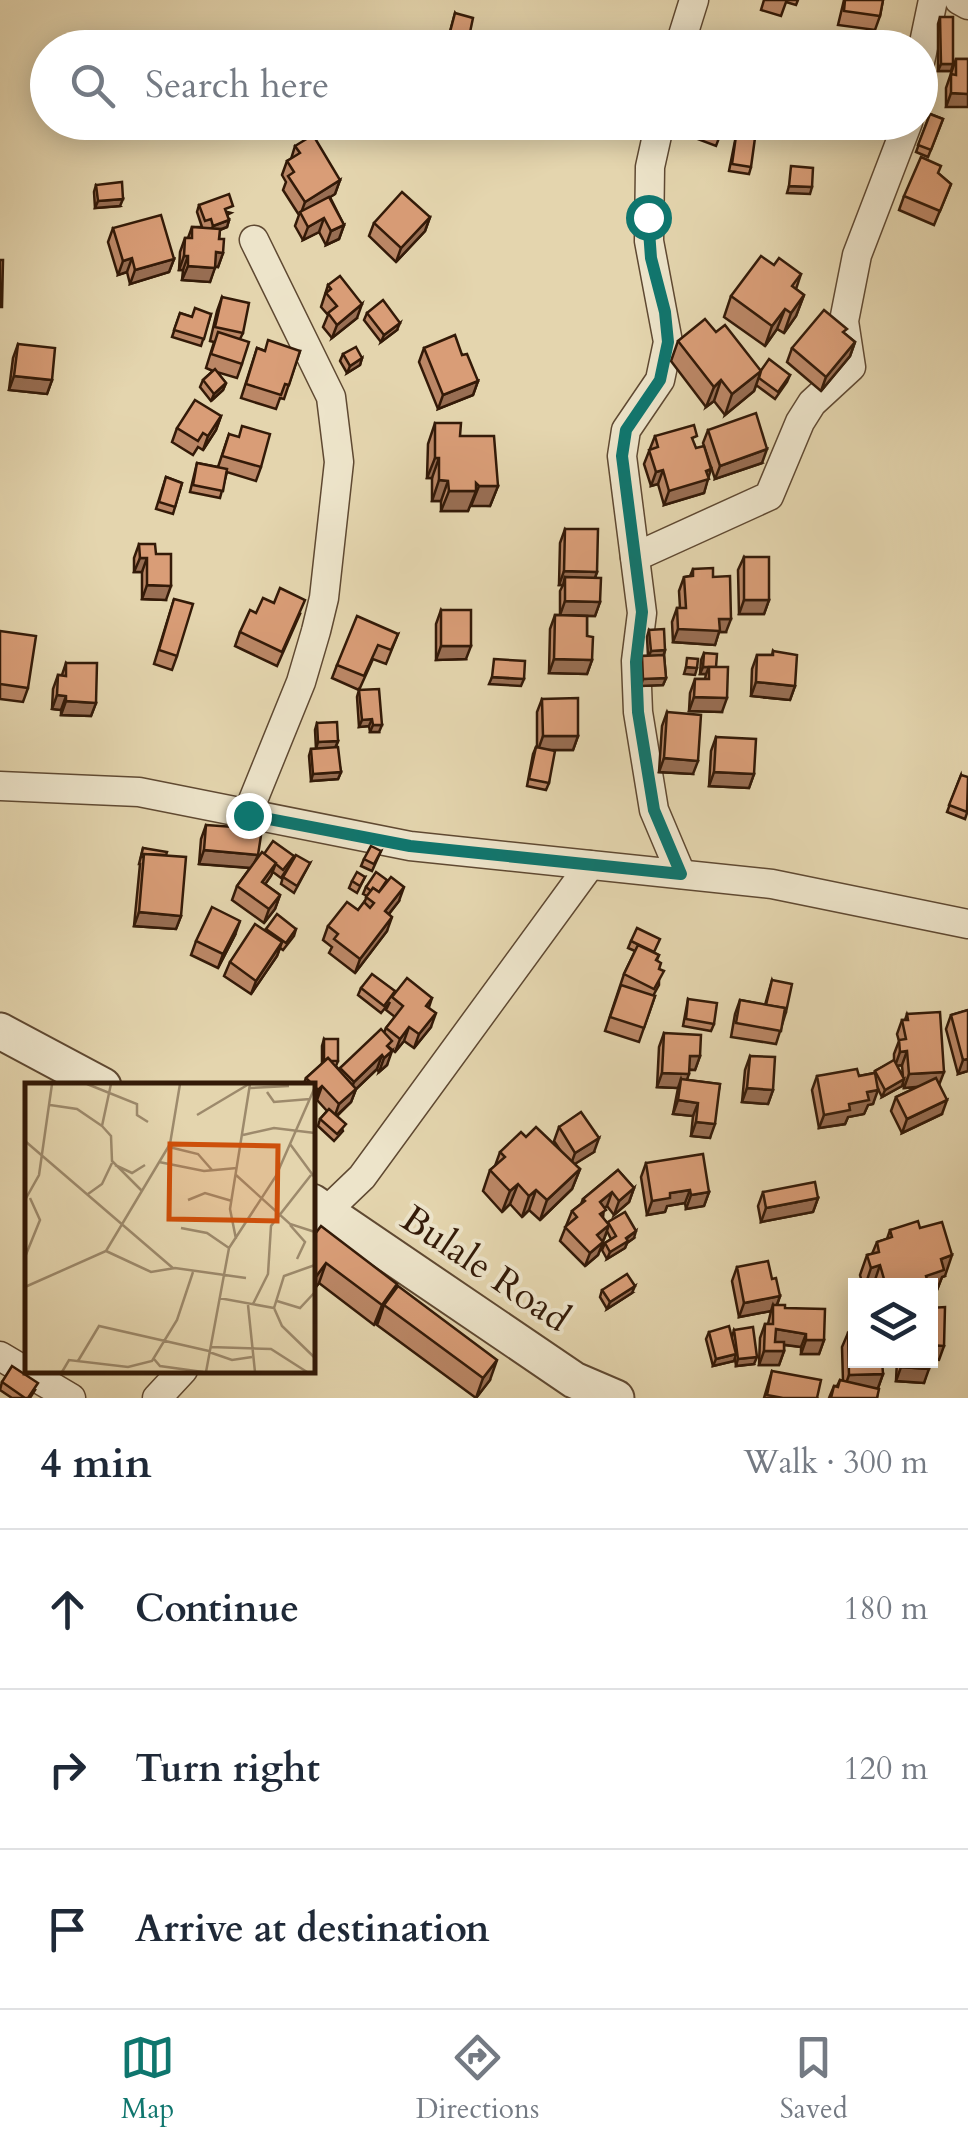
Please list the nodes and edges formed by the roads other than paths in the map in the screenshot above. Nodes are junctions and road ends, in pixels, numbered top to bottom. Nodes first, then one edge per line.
1 (694, 0) edge
2 (932, 0) edge
3 (959, 0) edge
4 (968, 5) edge
5 (685, 30) edge
6 (926, 30) edge
7 (656, 140) edge
8 (902, 140) edge
9 (254, 240) dead end
10 (635, 557) junction
11 (0, 786) edge
12 (248, 815) junction
13 (590, 864) junction
14 (681, 874) junction
15 (968, 924) edge
16 (0, 1031) edge
17 (96, 1083) edge
18 (317, 1212) edge
19 (0, 1356) edge
20 (25, 1371) edge
21 (29, 1373) edge
22 (180, 1373) edge
23 (72, 1398) edge
24 (158, 1398) edge
25 (616, 1398) edge

1 - 5 street
2 - 6 street
3 - 4 street
7 - 10 street
8 - 10 street
9 - 12 street
10 - 14 street
11 - 12 street
12 - 13 street
13 - 14 street
13 - 18 street
14 - 15 street
16 - 17 street
18 - 25 street, Bulale Road
19 - 20 street
21 - 23 street
22 - 24 street

